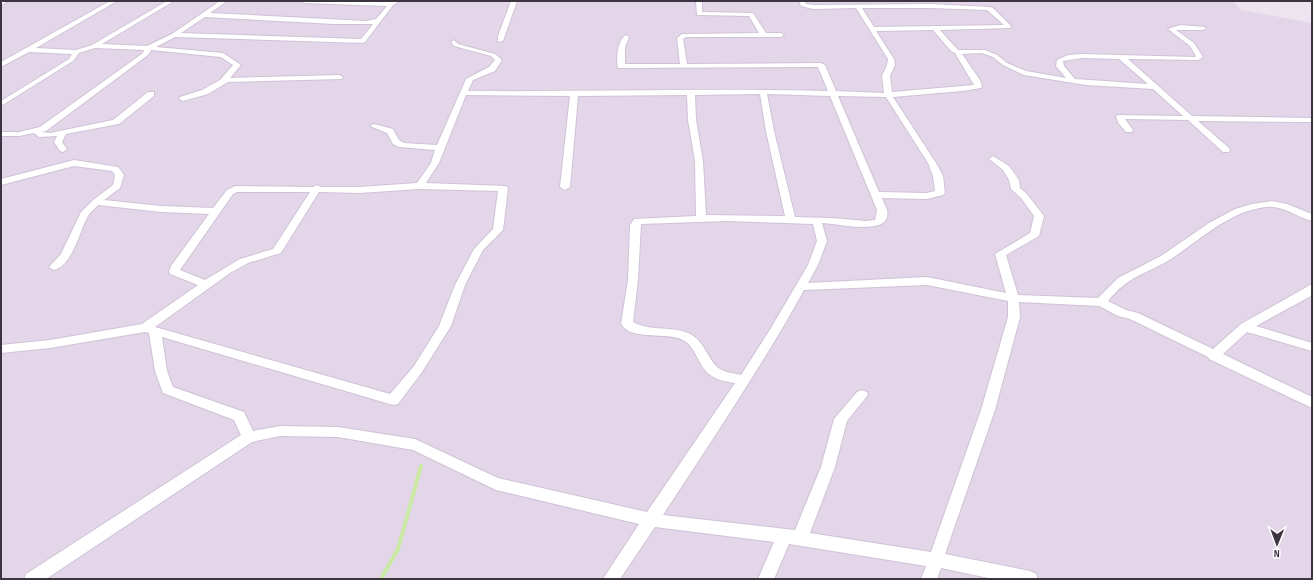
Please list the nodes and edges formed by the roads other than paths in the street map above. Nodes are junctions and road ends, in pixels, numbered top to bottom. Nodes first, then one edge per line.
1 (6, 1) edge
2 (114, 1) edge
3 (171, 1) edge
4 (224, 1) edge
5 (304, 1) edge
6 (397, 1) edge
7 (514, 1) edge
8 (699, 1) edge
9 (802, 1) edge
10 (1, 3) edge
11 (391, 4) junction
12 (929, 4) edge
13 (858, 7) junction
14 (203, 15) junction
15 (378, 21) junction
16 (935, 28) junction
17 (1203, 28) dead end
18 (871, 29) junction
19 (763, 34) junction
20 (174, 35) junction
21 (781, 35) dead end
22 (626, 37) dead end
23 (225, 38) junction
24 (500, 41) dead end
25 (454, 42) dead end
26 (94, 46) junction
27 (148, 48) junction
28 (30, 50) junction
29 (190, 51) junction
30 (77, 52) junction
31 (957, 52) junction
32 (1120, 56) junction
33 (1, 65) edge
34 (684, 65) junction
35 (339, 77) dead end
36 (226, 80) junction
37 (1073, 81) junction
38 (1155, 87) junction
39 (763, 92) junction
40 (463, 93) junction
41 (691, 93) junction
42 (151, 94) dead end
43 (574, 94) junction
44 (834, 94) junction
45 (888, 94) junction
46 (183, 99) dead end
47 (1, 104) edge
48 (1191, 119) junction
49 (1312, 120) edge
50 (374, 126) dead end
51 (35, 130) junction
52 (1129, 130) dead end
53 (63, 133) junction
54 (1, 134) edge
55 (440, 148) junction
56 (63, 149) dead end
57 (1226, 150) dead end
58 (993, 159) dead end
59 (1, 182) edge
60 (420, 186) junction
61 (565, 187) dead end
62 (318, 188) junction
63 (876, 195) junction
64 (96, 202) junction
65 (215, 211) junction
66 (1312, 218) edge
67 (701, 219) junction
68 (791, 219) junction
69 (817, 221) junction
70 (54, 267) dead end
71 (207, 285) junction
72 (801, 287) junction
73 (1312, 288) edge
74 (1013, 298) junction
75 (1101, 302) junction
76 (1245, 327) junction
77 (150, 330) junction
78 (1312, 347) edge
79 (1, 349) edge
80 (1213, 356) junction
81 (744, 380) junction
82 (862, 395) dead end
83 (1312, 403) edge
84 (249, 437) junction
85 (652, 520) junction
86 (784, 536) junction
87 (800, 538) junction
88 (936, 560) junction
89 (32, 579) edge
90 (611, 579) edge
91 (766, 579) edge
92 (929, 579) edge
93 (1030, 579) edge

1 - 10 street
2 - 28 street
3 - 26 street
4 - 14 street
5 - 11 street
6 - 11 street
7 - 24 street
8 - 19 street
9 - 13 street
11 - 15 street
12 - 13 street
12 - 16 street
13 - 18 street
14 - 15 street
14 - 20 street
15 - 23 street
16 - 18 street
16 - 31 street
17 - 32 street
18 - 45 street
19 - 21 street
19 - 34 street
20 - 23 street
20 - 27 street
22 - 34 street
23 - 29 street
25 - 40 street
26 - 27 street
26 - 30 street
27 - 29 street
27 - 51 street
28 - 30 street
28 - 33 street
29 - 36 street
30 - 47 street
31 - 37 street
31 - 45 street
32 - 37 street
32 - 38 street
34 - 44 street
35 - 36 street
36 - 46 street
37 - 38 street
38 - 48 street
39 - 41 street
39 - 44 street
39 - 68 street
40 - 43 street
40 - 55 street
41 - 43 street
41 - 67 street
42 - 53 street
43 - 61 street
44 - 45 street
44 - 63 street
45 - 63 street
48 - 49 street
48 - 52 street
48 - 57 street
50 - 55 street
51 - 53 street
51 - 54 street
53 - 56 street
55 - 60 street
58 - 74 street
59 - 64 street
60 - 62 street
60 - 77 street
62 - 65 street
62 - 71 street
63 - 69 street
64 - 65 street
64 - 70 street
65 - 71 street
66 - 75 street
67 - 68 street
67 - 81 street
68 - 69 street
69 - 72 street
71 - 77 street
72 - 74 street
72 - 81 street
73 - 76 street
74 - 75 street
74 - 88 street
75 - 80 street
76 - 78 street
76 - 80 street
77 - 79 street
77 - 84 street
80 - 83 street
81 - 85 street
82 - 87 street
84 - 85 street
84 - 89 street
85 - 86 street
85 - 90 street
86 - 87 street
86 - 91 street
87 - 88 street
88 - 92 street
88 - 93 street

